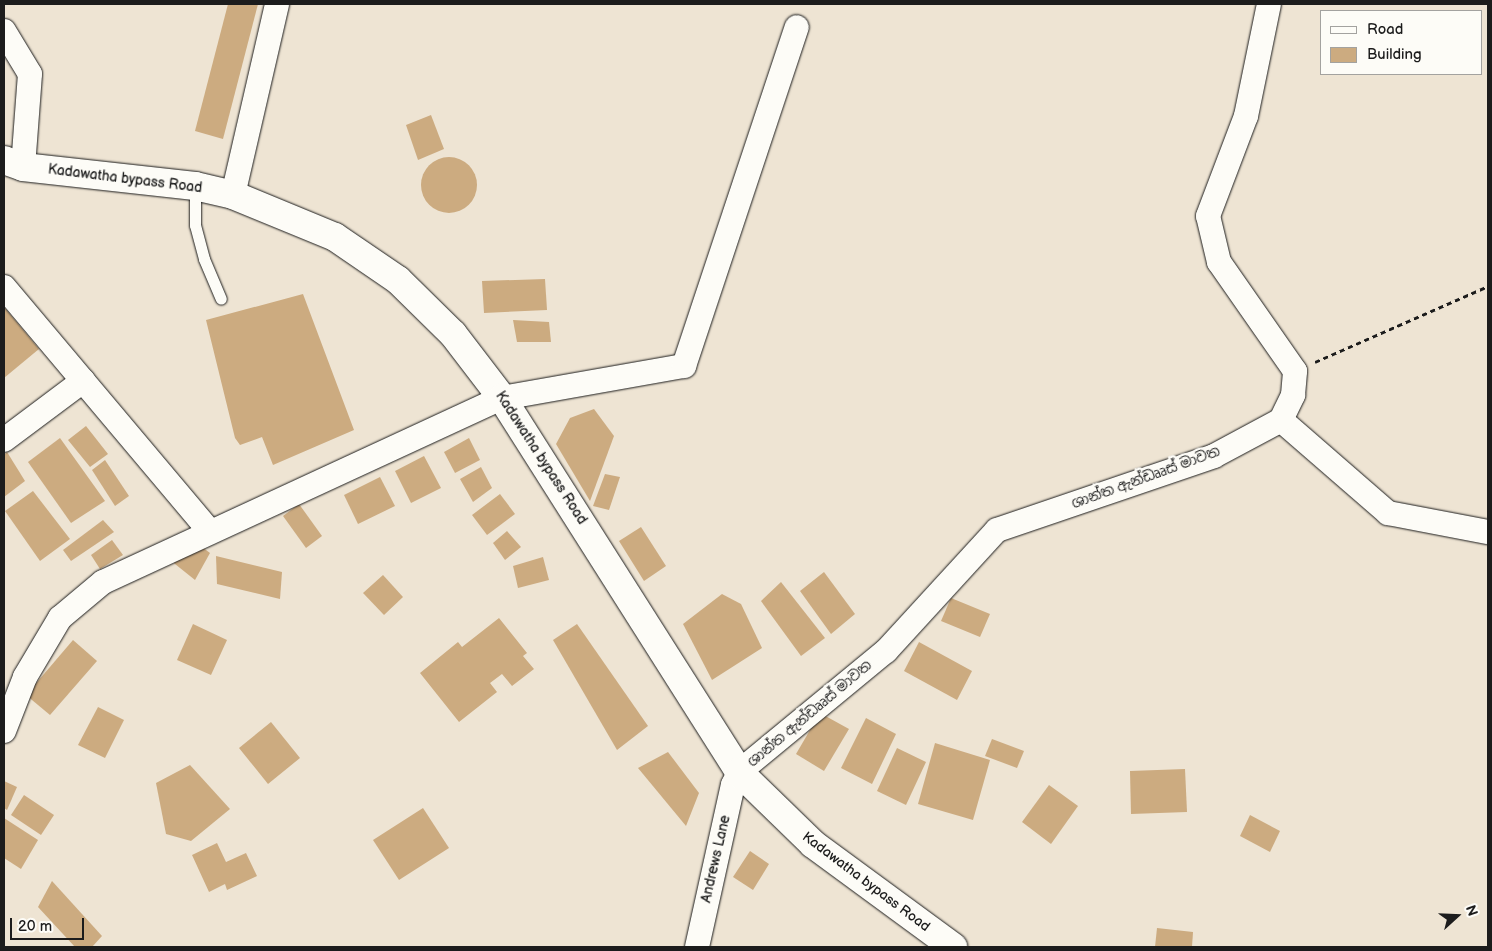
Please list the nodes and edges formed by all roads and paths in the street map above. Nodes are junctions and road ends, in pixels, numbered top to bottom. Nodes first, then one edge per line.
1 (277, 4) edge
2 (1269, 4) edge
3 (797, 27) dead end
4 (4, 31) edge
5 (13, 164) edge
6 (196, 186) junction
7 (232, 195) junction
8 (1488, 286) edge
9 (4, 287) edge
10 (221, 299) dead end
11 (1295, 371) junction
12 (83, 381) junction
13 (502, 398) junction
14 (1281, 420) junction
15 (4, 440) edge
16 (210, 532) junction
17 (1488, 532) edge
18 (4, 731) edge
19 (739, 772) junction
20 (696, 947) edge
21 (953, 947) edge

1 - 7 street
2 - 11 street
3 - 13 street
4 - 5 street
5 - 6 street, Kadawatha bypass Road
6 - 7 street, Kadawatha bypass Road
6 - 10 lane
7 - 13 street, Kadawatha bypass Road
8 - 11 path
9 - 12 street
11 - 14 street
12 - 15 street
12 - 16 street
13 - 16 street
13 - 19 street, Kadawatha bypass Road
14 - 17 street
14 - 19 street, ශාන්ත ඇන්ඩෘෘස් මාවත
16 - 18 street
19 - 20 street, Andrews Lane
19 - 21 street, Kadawatha bypass Road

